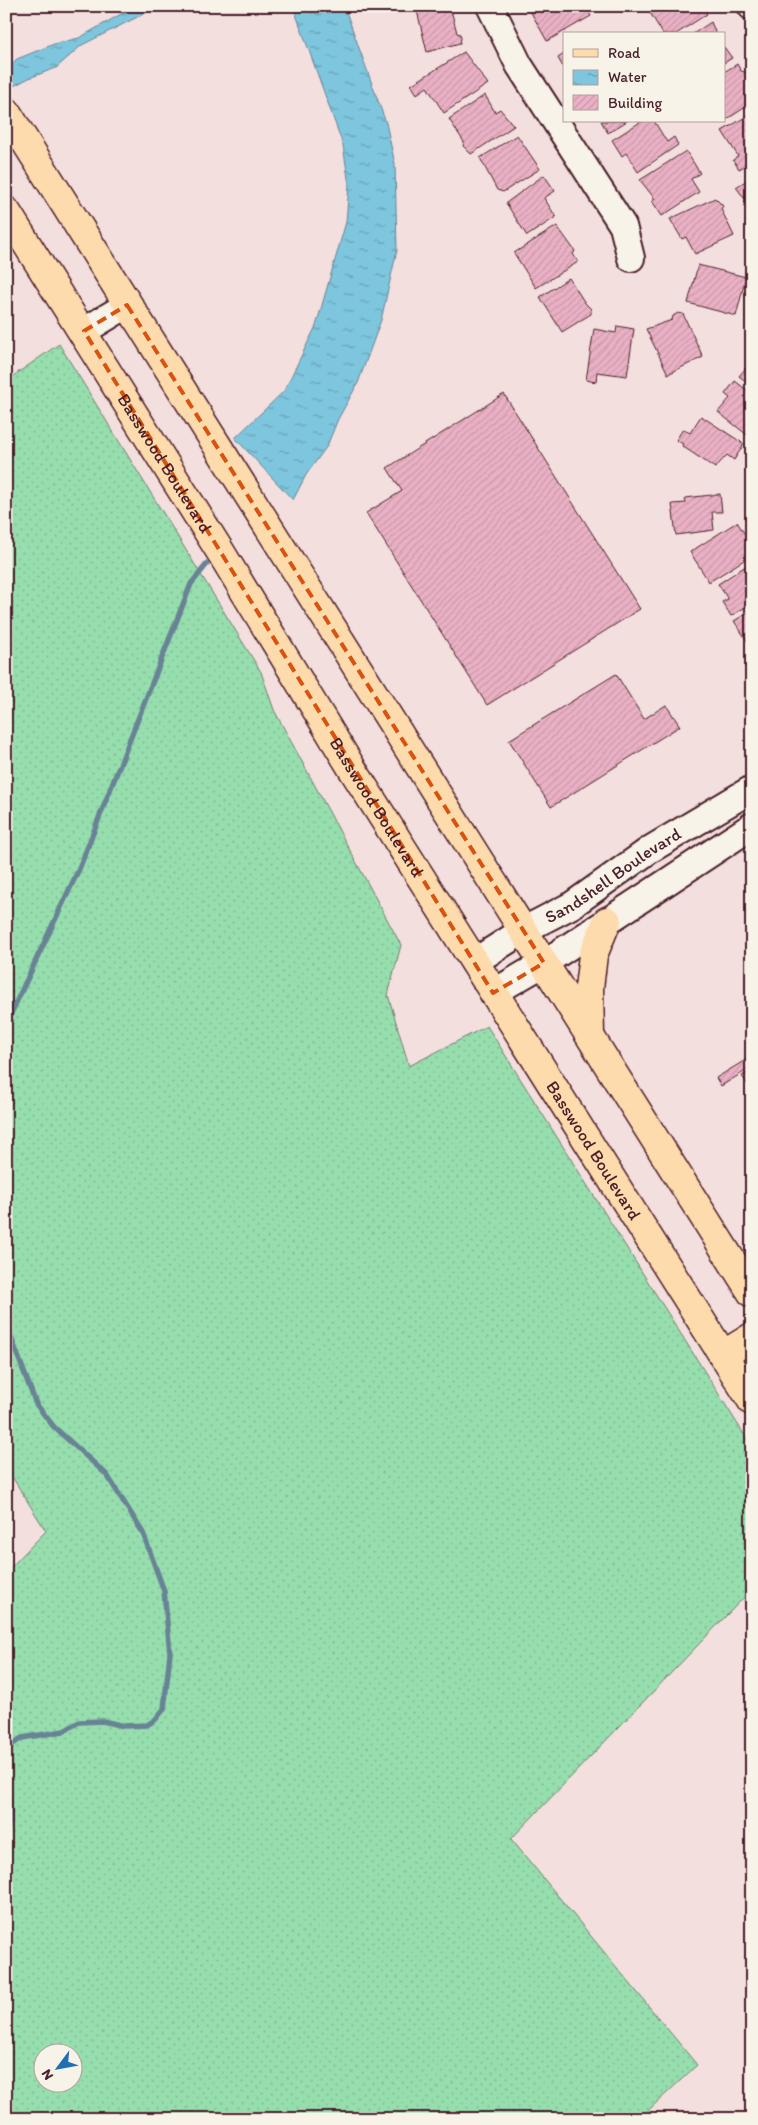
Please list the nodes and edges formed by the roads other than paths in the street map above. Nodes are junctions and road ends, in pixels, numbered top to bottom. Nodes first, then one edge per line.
1 (490, 6) edge
2 (6, 111) edge
3 (6, 211) edge
4 (630, 258) dead end
5 (127, 305) junction
6 (84, 331) junction
7 (752, 788) edge
8 (752, 826) edge
9 (607, 921) junction
10 (524, 930) junction
11 (474, 962) junction
12 (544, 963) junction
13 (493, 993) junction
14 (590, 1036) junction
15 (752, 1293) edge
16 (752, 1337) edge
17 (723, 1355) junction
18 (752, 1401) edge

1 - 4 street
2 - 5 main road
3 - 6 main road, Basswood Boulevard
5 - 6 street
5 - 10 main road
6 - 11 main road, Basswood Boulevard
7 - 10 street, Sandshell Boulevard
8 - 9 street, Sandshell Boulevard
9 - 12 street, Sandshell Boulevard
9 - 14 main road
10 - 11 street, Sandshell Boulevard
10 - 12 main road
11 - 13 main road, Basswood Boulevard
12 - 13 street, Sandshell Boulevard
12 - 14 main road
13 - 17 main road, Basswood Boulevard
14 - 15 main road
16 - 17 main road
17 - 18 main road, Basswood Boulevard

